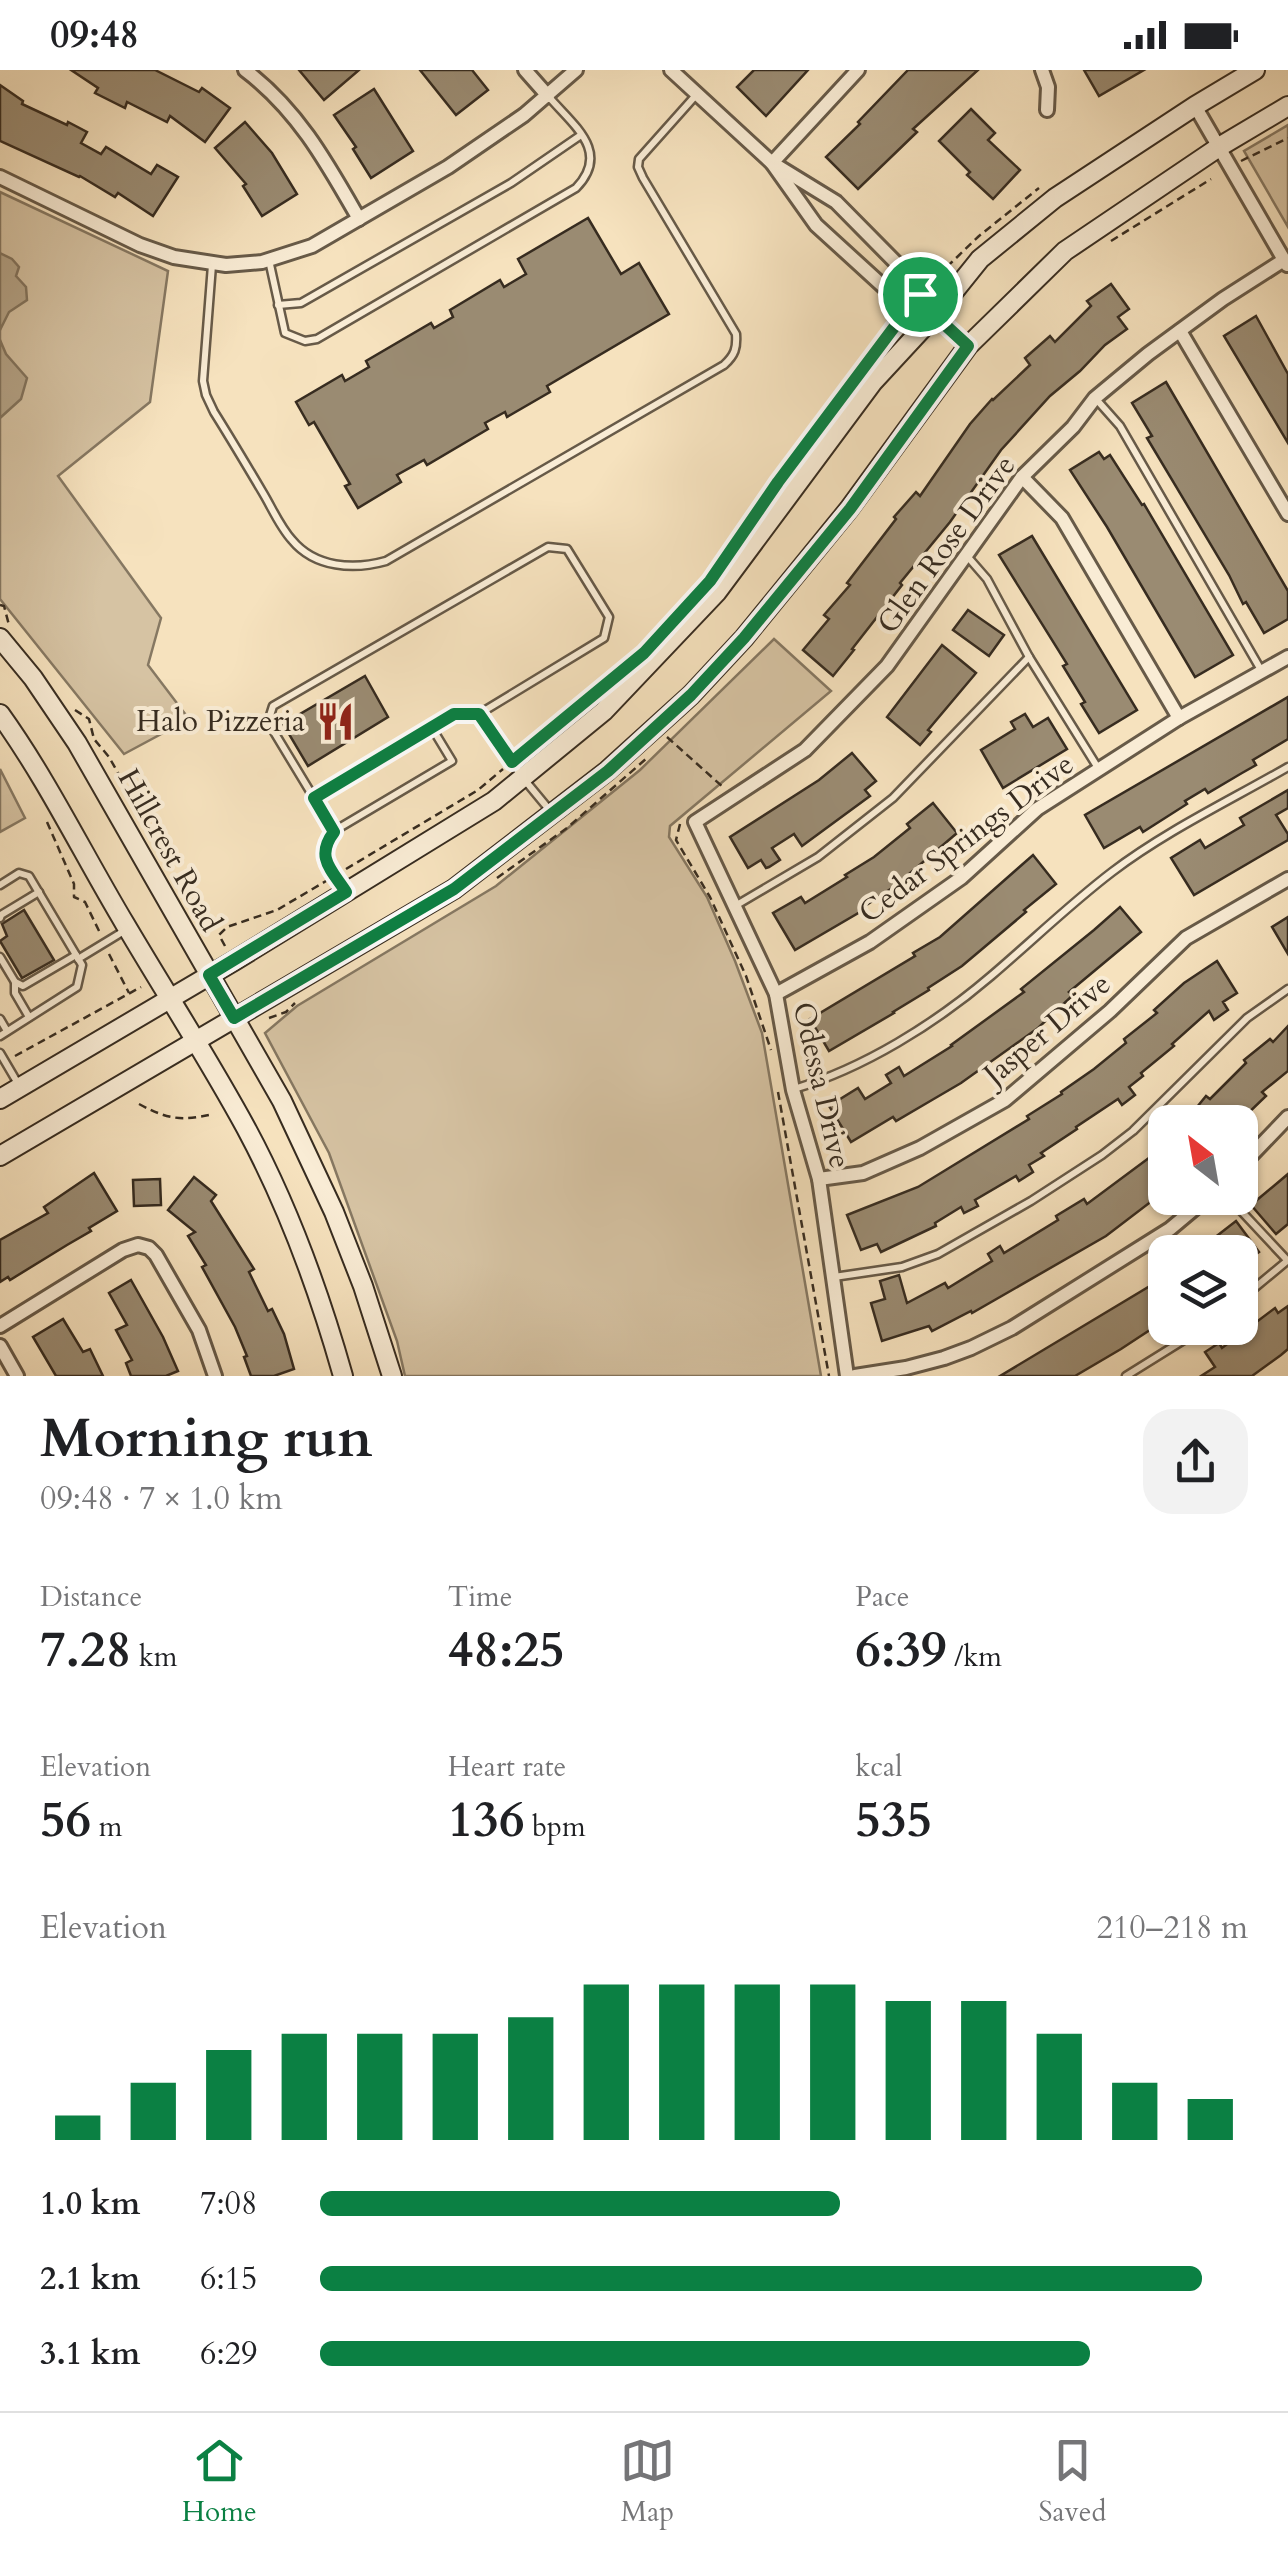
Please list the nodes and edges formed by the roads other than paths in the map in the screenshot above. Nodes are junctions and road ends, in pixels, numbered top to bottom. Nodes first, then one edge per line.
1 (244, 70) edge
2 (526, 70) edge
3 (576, 70) edge
4 (671, 70) edge
5 (858, 70) edge
6 (1042, 70) edge
7 (1255, 70) edge
8 (697, 94) junction
9 (548, 96) junction
10 (1195, 106) junction
11 (1288, 106) edge
12 (1047, 110) dead end
13 (581, 135) junction
14 (1219, 148) junction
15 (772, 163) junction
16 (0, 177) edge
17 (359, 219) junction
18 (269, 260) junction
19 (212, 264) junction
20 (1286, 264) edge
21 (916, 299) junction
22 (278, 306) junction
23 (932, 313) junction
24 (1180, 331) junction
25 (968, 346) junction
26 (1096, 398) junction
27 (1022, 477) junction
28 (1288, 514) edge
29 (967, 556) junction
30 (0, 638) edge
31 (1029, 656) junction
32 (1288, 656) edge
33 (1262, 671) junction
34 (0, 714) edge
35 (479, 714) junction
36 (1178, 718) junction
37 (432, 728) junction
38 (1288, 767) edge
39 (1099, 769) junction
40 (523, 778) junction
41 (314, 798) junction
42 (553, 814) junction
43 (695, 822) joint
44 (334, 832) junction
45 (1288, 879) edge
46 (0, 885) edge
47 (39, 892) junction
48 (346, 892) junction
49 (735, 906) junction
50 (0, 918) edge
51 (128, 929) junction
52 (0, 957) edge
53 (77, 957) junction
54 (209, 975) junction
55 (15, 982) junction
56 (1288, 989) edge
57 (776, 994) junction
58 (169, 1000) junction
59 (29, 1018) junction
60 (234, 1018) junction
61 (0, 1019) edge
62 (4, 1033) edge
63 (196, 1042) junction
64 (0, 1053) edge
65 (20, 1087) junction
66 (793, 1090) junction
67 (0, 1099) edge
68 (1288, 1116) edge
69 (1258, 1148) edge
70 (0, 1156) edge
71 (818, 1179) junction
72 (1187, 1215) edge
73 (1245, 1215) edge
74 (1288, 1260) edge
75 (833, 1277) junction
76 (1258, 1285) edge
77 (0, 1326) edge
78 (1176, 1345) edge
79 (0, 1346) edge
80 (17, 1376) edge
81 (215, 1376) edge
82 (343, 1376) edge
83 (392, 1376) edge
84 (847, 1376) edge
85 (855, 1376) edge
86 (1126, 1376) edge

1 - 17 street
2 - 9 street
3 - 9 street
4 - 8 street
5 - 15 street
6 - 12 street
7 - 10 main road
8 - 15 street
8 - 19 lane
9 - 13 lane
9 - 17 street
10 - 14 street
10 - 23 main road
11 - 14 main road
13 - 22 lane
13 - 22 lane
14 - 20 street
14 - 25 main road
15 - 21 street
15 - 21 street
16 - 19 street
17 - 18 street
18 - 19 street
18 - 22 lane
20 - 24 street, Glen Rose Drive
21 - 23 street
23 - 25 street
23 - 40 main road
24 - 26 street, Glen Rose Drive
24 - 28 street
25 - 42 main road
26 - 27 street, Glen Rose Drive
26 - 33 lane
27 - 29 street, Glen Rose Drive
27 - 36 street
29 - 31 lane
29 - 43 street, Glen Rose Drive
30 - 54 main road, Hillcrest Road
31 - 39 lane
31 - 49 lane
32 - 33 street, Cedar Springs Drive
33 - 36 street, Cedar Springs Drive
34 - 51 main road
35 - 37 lane
35 - 40 lane
35 - 41 lane
36 - 39 street, Cedar Springs Drive
37 - 41 lane
37 - 44 lane
38 - 66 lane
39 - 57 street, Cedar Springs Drive
40 - 42 lane
40 - 48 main road
41 - 44 lane
42 - 60 main road
43 - 49 street, Odessa Drive
44 - 48 lane
45 - 71 street, Jasper Drive
46 - 47 lane
47 - 50 lane
47 - 53 lane
48 - 54 main road
49 - 57 street, Odessa Drive
51 - 53 lane
51 - 58 main road
52 - 55 lane
53 - 55 lane
53 - 59 lane
54 - 58 main road
54 - 60 main road, Hillcrest Road
55 - 59 lane
56 - 75 lane
57 - 66 street, Odessa Drive
58 - 63 main road
58 - 65 main road
59 - 62 lane
60 - 63 main road
60 - 83 main road, Hillcrest Road
61 - 62 lane
63 - 70 main road
63 - 82 main road
64 - 65 lane
65 - 67 main road
66 - 71 street, Odessa Drive
68 - 69 street
71 - 75 street, Odessa Drive
72 - 85 street
73 - 74 lane
74 - 76 lane
75 - 84 street, Odessa Drive
77 - 81 street
78 - 86 lane
79 - 80 street

